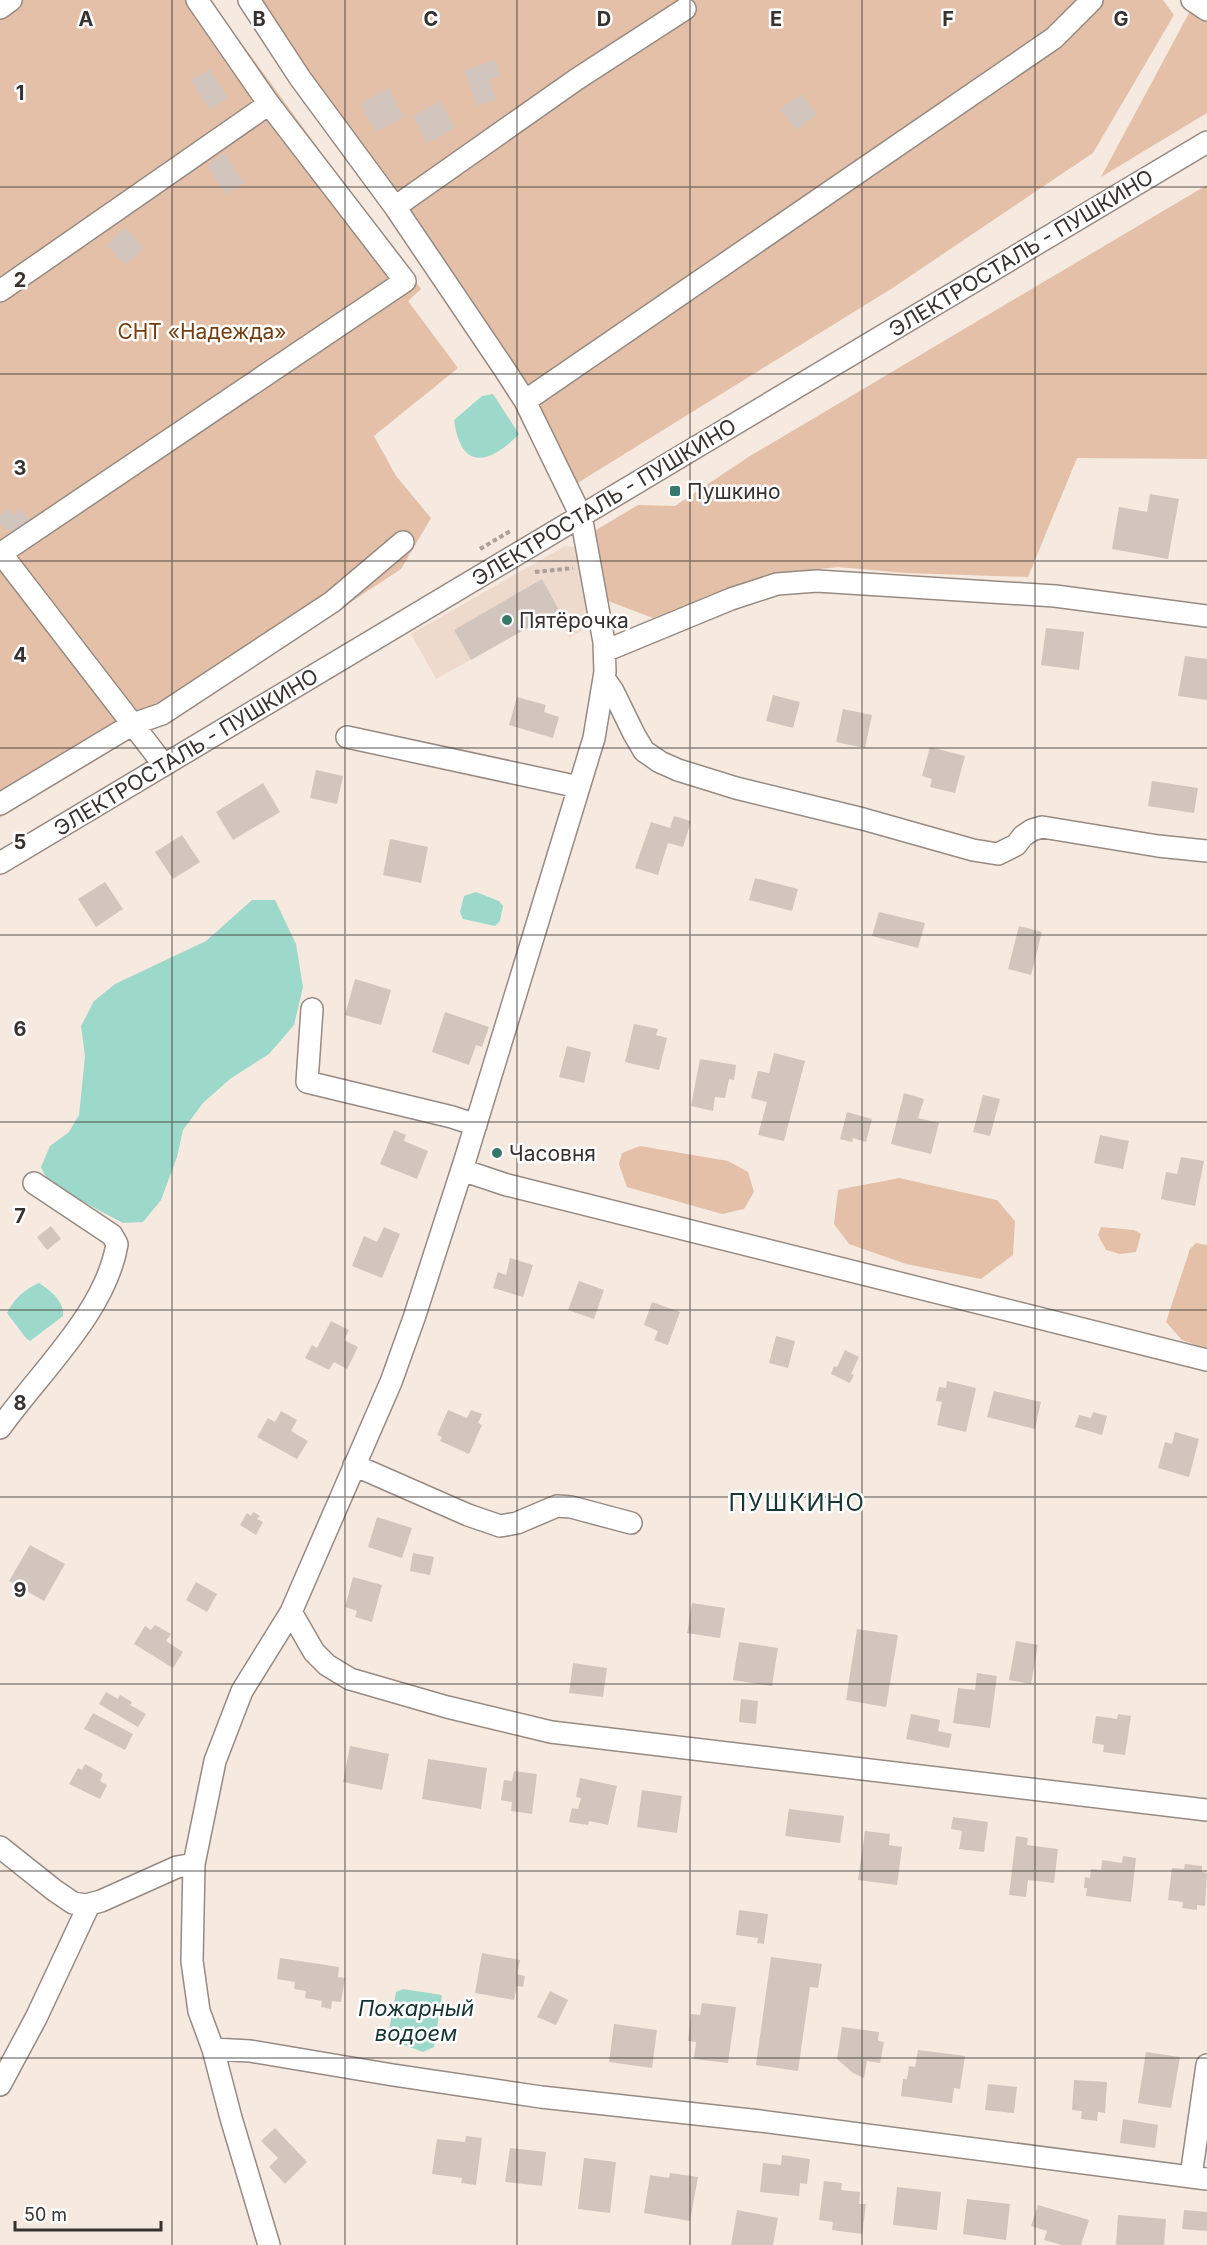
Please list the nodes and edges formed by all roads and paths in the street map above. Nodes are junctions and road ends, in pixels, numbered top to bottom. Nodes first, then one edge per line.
1 (11, 0) edge
2 (197, 0) edge
3 (249, 0) edge
4 (1092, 0) edge
5 (1192, 0) edge
6 (0, 8) edge
7 (685, 9) dead end
8 (1207, 10) edge
9 (269, 104) junction
10 (1207, 142) edge
11 (396, 207) junction
12 (0, 291) edge
13 (525, 401) junction
14 (581, 516) junction
15 (512, 530) dead end
16 (403, 542) dead end
17 (480, 549) dead end
18 (0, 553) edge
19 (591, 566) junction
20 (535, 572) dead end
21 (1207, 616) edge
22 (604, 651) junction
23 (604, 678) junction
24 (133, 724) junction
25 (347, 737) dead end
26 (164, 765) junction
27 (579, 787) junction
28 (0, 804) edge
29 (1207, 851) edge
30 (0, 863) edge
31 (312, 1009) dead end
32 (476, 1125) junction
33 (462, 1170) junction
34 (34, 1183) dead end
35 (1207, 1360) edge
36 (0, 1428) edge
37 (354, 1465) junction
38 (631, 1523) dead end
39 (291, 1612) junction
40 (1207, 1810) edge
41 (0, 1846) edge
42 (194, 1864) junction
43 (89, 1905) junction
44 (213, 2049) junction
45 (1207, 2065) edge
46 (0, 2085) edge
47 (1199, 2177) edge
48 (269, 2245) edge

1 - 6 street
2 - 9 street
3 - 11 street
4 - 13 street
5 - 8 street
7 - 11 street
9 - 12 street
9 - 18 street
10 - 14 street, ЭЛЕКТРОСТАЛЬ - ПУШКИНО
11 - 13 street
13 - 14 street
14 - 19 street
14 - 26 street, ЭЛЕКТРОСТАЛЬ - ПУШКИНО
15 - 17 path
16 - 24 street
18 - 24 street
19 - 20 path
19 - 22 street
21 - 22 street
22 - 23 street
23 - 27 street
23 - 29 street
24 - 26 street
24 - 28 street
25 - 27 street
26 - 30 street, ЭЛЕКТРОСТАЛЬ - ПУШКИНО
27 - 32 street
31 - 32 street
32 - 33 street
33 - 35 street
33 - 37 street
34 - 36 street
37 - 38 street
37 - 39 street
39 - 40 street
39 - 42 street
41 - 43 street
42 - 43 street
42 - 44 street
43 - 46 street
44 - 47 street
44 - 48 street
45 - 47 street

